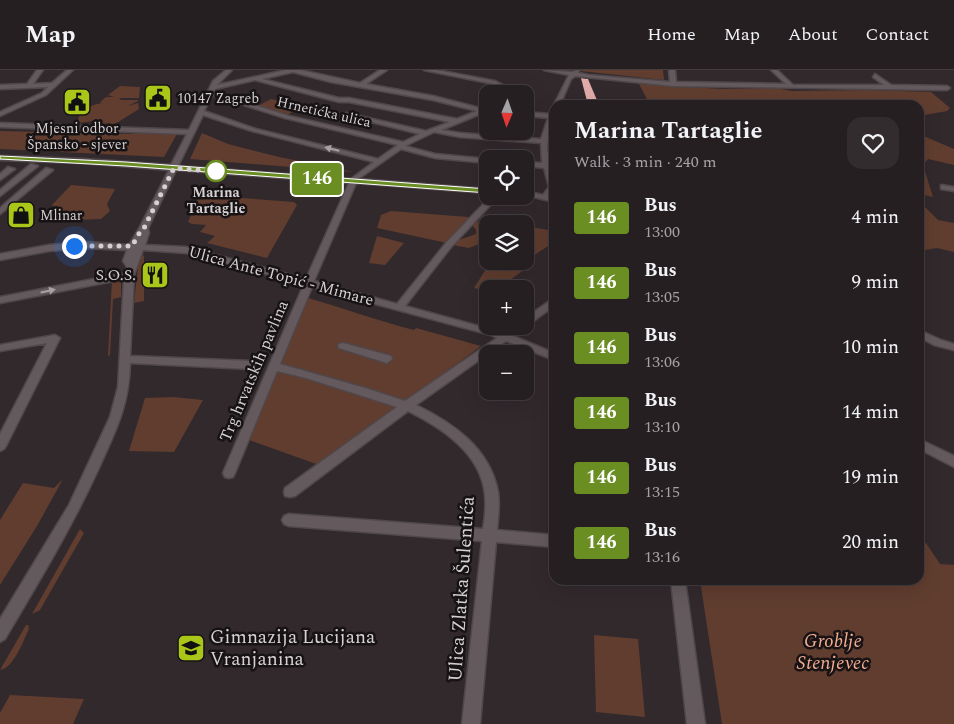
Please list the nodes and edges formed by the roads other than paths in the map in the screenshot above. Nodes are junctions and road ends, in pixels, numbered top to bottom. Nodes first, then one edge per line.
1 (40, 70) edge
2 (70, 70) edge
3 (229, 70) edge
4 (294, 70) edge
5 (384, 70) edge
6 (431, 70) edge
7 (547, 70) edge
8 (578, 70) edge
9 (672, 70) edge
10 (774, 70) edge
11 (573, 75) junction
12 (875, 76) dead end
13 (252, 78) junction
14 (673, 84) junction
15 (55, 85) junction
16 (361, 85) junction
17 (500, 85) edge
18 (29, 86) junction
19 (791, 86) junction
20 (0, 87) edge
21 (890, 87) junction
22 (377, 88) junction
23 (947, 88) dead end
24 (211, 90) junction
25 (349, 100) junction
26 (559, 100) edge
27 (479, 109) edge
28 (201, 112) junction
29 (479, 112) edge
30 (0, 114) edge
31 (346, 114) dead end
32 (534, 114) edge
33 (549, 114) edge
34 (457, 121) junction
35 (0, 125) edge
36 (549, 125) edge
37 (190, 132) junction
38 (430, 132) junction
39 (543, 141) junction
40 (402, 146) junction
41 (0, 158) edge
42 (479, 160) edge
43 (379, 161) junction
44 (534, 165) edge
45 (34, 166) dead end
46 (547, 166) junction
47 (174, 168) junction
48 (11, 169) dead end
49 (48, 170) dead end
50 (549, 170) edge
51 (0, 178) edge
52 (353, 182) junction
53 (944, 187) dead end
54 (954, 189) edge
55 (479, 190) edge
56 (534, 193) edge
57 (0, 194) edge
58 (549, 194) edge
59 (0, 203) edge
60 (10, 203) junction
61 (487, 205) edge
62 (0, 212) edge
63 (136, 246) junction
64 (0, 257) edge
65 (130, 270) junction
66 (309, 282) junction
67 (0, 300) edge
68 (549, 305) edge
69 (399, 306) junction
70 (534, 316) edge
71 (506, 336) junction
72 (924, 336) edge
73 (343, 346) dead end
74 (954, 347) edge
75 (0, 348) edge
76 (549, 355) edge
77 (125, 359) junction
78 (387, 359) dead end
79 (251, 365) dead end
80 (274, 367) junction
81 (408, 406) junction
82 (0, 446) edge
83 (924, 447) edge
84 (954, 462) edge
85 (229, 473) dead end
86 (290, 492) dead end
87 (289, 520) dead end
88 (490, 536) junction
89 (549, 541) edge
90 (679, 585) edge
91 (0, 634) edge
92 (471, 724) edge
93 (696, 724) edge

1 - 18 street
2 - 15 street
3 - 24 street
4 - 13 street
4 - 16 street
5 - 16 street
6 - 17 street
7 - 11 street
8 - 11 street
9 - 14 street
10 - 19 street
11 - 14 street
11 - 26 street
12 - 21 street
13 - 24 street
13 - 25 street
14 - 19 street
15 - 18 street
15 - 30 street
16 - 22 street
18 - 20 street
19 - 21 street
21 - 23 street
22 - 25 street
22 - 27 street
24 - 28 street
24 - 40 street, Hrnetićka ulica
25 - 34 street
28 - 37 street
43 -> 28 street
29 - 34 street
31 - 38 street
32 - 33 street
34 - 38 street
35 - 37 street
36 - 39 street
37 - 47 street
38 - 39 street
38 - 40 street
39 - 46 street
40 - 42 street, Hrnetićka ulica
40 - 43 street
41 - 47 street
43 - 52 street
44 - 46 street
45 - 57 street
46 - 50 street
47 - 52 street
47 - 63 street
48 - 51 street
49 - 60 street
52 - 55 street
52 - 66 street, Trg hrvatskih pavlina
53 - 54 street
56 - 58 street
59 - 60 street
60 - 62 street
61 - 69 street
63 - 64 street, Ulica Ante Topić - Mimare
63 - 65 street
63 - 66 street, Ulica Ante Topić - Mimare
67 -> 65 street
65 - 77 street
66 - 69 street, Ulica Ante Topić - Mimare
66 - 80 street, Trg hrvatskih pavlina
68 - 70 street
69 - 71 street, Ulica Ante Topić - Mimare
71 - 76 street, Ulica Ante Topić - Mimare
71 - 81 street
72 - 74 street
73 - 78 street
75 - 82 street
77 - 79 street, Trg hrvatskih pavlina
77 - 91 street
80 - 81 street
80 - 85 street, Trg hrvatskih pavlina
81 - 86 street
81 - 88 street, Ulica Zlatka Šulentića
83 - 84 street
87 - 88 street
88 - 89 street
88 - 92 street, Ulica Zlatka Šulentića
90 - 93 street

